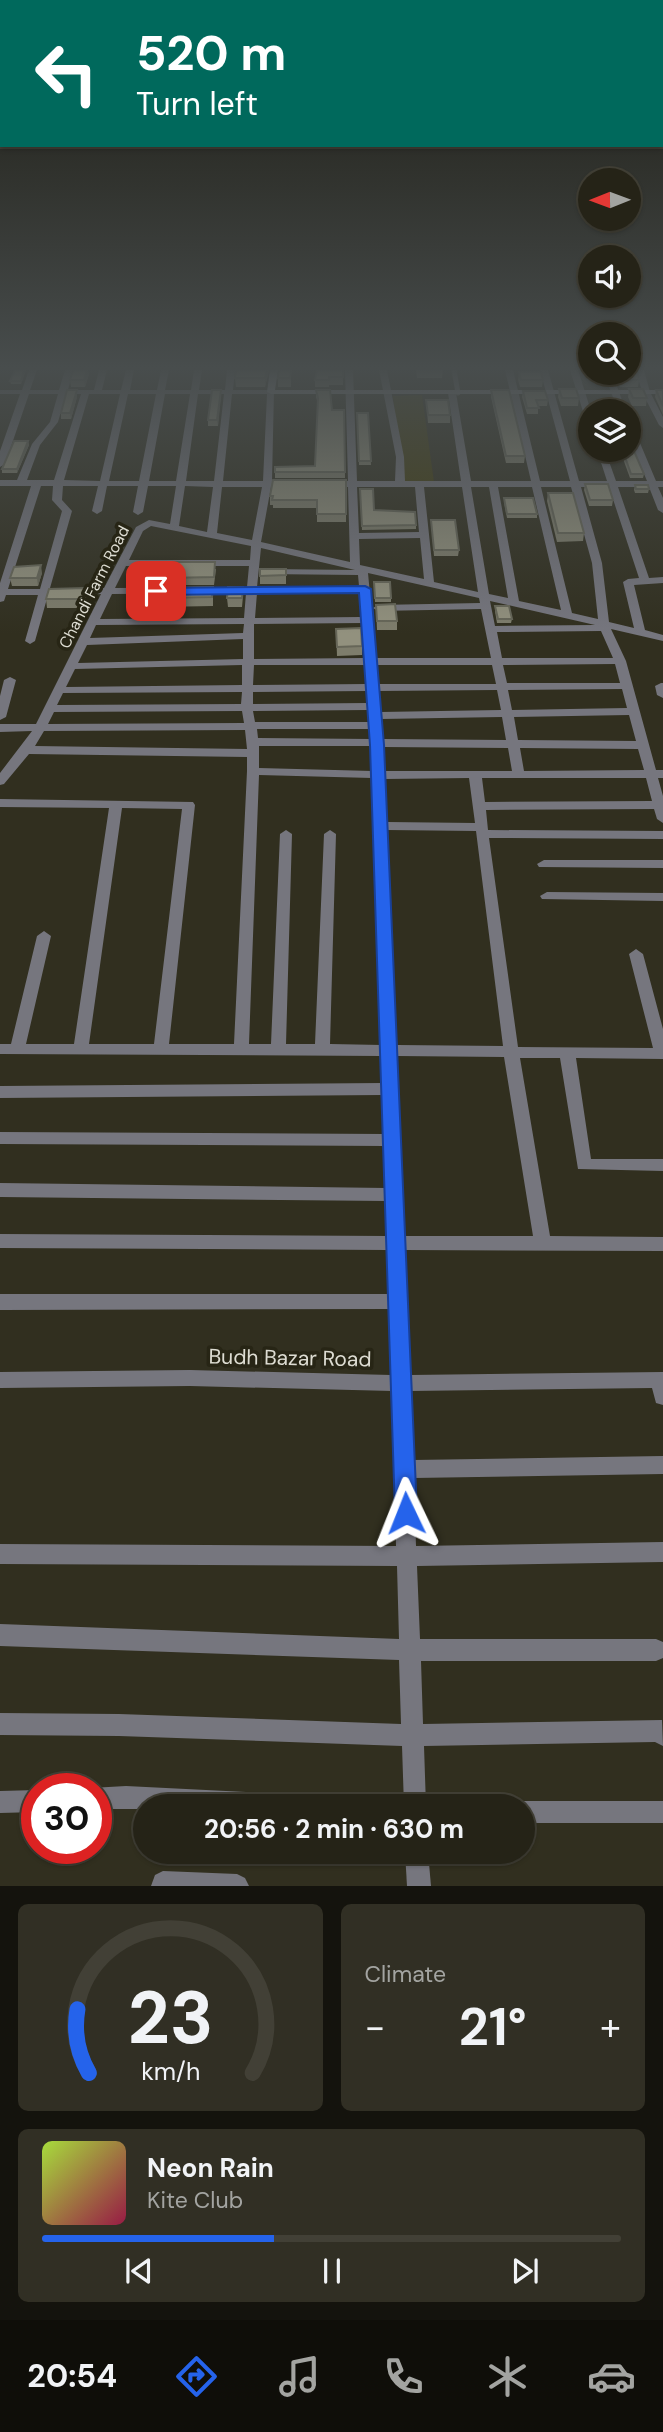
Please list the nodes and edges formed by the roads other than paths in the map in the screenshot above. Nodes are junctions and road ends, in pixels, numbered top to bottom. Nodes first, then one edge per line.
1 (31, 458) edge
2 (66, 458) edge
3 (111, 458) edge
4 (149, 458) edge
5 (185, 458) edge
6 (222, 458) edge
7 (268, 458) edge
8 (351, 458) edge
9 (400, 458) edge
10 (464, 458) edge
11 (531, 458) edge
12 (568, 458) edge
13 (645, 458) edge
14 (606, 462) edge
15 (0, 483) edge
16 (21, 483) junction
17 (37, 483) junction
18 (58, 484) junction
19 (105, 484) junction
20 (144, 484) junction
21 (181, 484) junction
22 (219, 484) junction
23 (267, 484) junction
24 (279, 484) edge
25 (315, 484) edge
26 (400, 484) junction
27 (658, 484) edge
28 (352, 485) junction
29 (419, 485) junction
30 (468, 485) junction
31 (494, 485) junction
32 (538, 485) junction
33 (576, 485) junction
34 (615, 485) junction
35 (663, 510) edge
36 (97, 512) dead end
37 (138, 512) dead end
38 (173, 527) junction
39 (212, 534) junction
40 (423, 535) junction
41 (354, 536) junction
42 (256, 544) junction
43 (122, 563) junction
44 (253, 568) junction
45 (362, 574) junction
46 (644, 579) junction
47 (663, 580) edge
48 (429, 582) junction
49 (108, 591) junction
50 (251, 591) junction
51 (43, 592) junction
52 (1, 594) edge
53 (485, 601) junction
54 (514, 602) junction
55 (367, 614) junction
56 (567, 615) junction
57 (249, 621) junction
58 (92, 622) junction
59 (606, 626) junction
60 (491, 629) junction
61 (640, 632) junction
62 (248, 636) junction
63 (663, 638) edge
64 (30, 641) dead end
65 (83, 642) junction
66 (497, 660) junction
67 (620, 661) junction
68 (249, 662) junction
69 (370, 662) junction
70 (71, 666) junction
71 (10, 680) dead end
72 (627, 686) junction
73 (372, 687) junction
74 (502, 687) junction
75 (247, 688) junction
76 (58, 690) junction
77 (247, 708) junction
78 (49, 709) junction
79 (634, 712) junction
80 (508, 713) junction
81 (375, 715) junction
82 (0, 717) edge
83 (251, 727) junction
84 (0, 728) edge
85 (40, 728) junction
86 (377, 745) junction
87 (515, 746) junction
88 (643, 746) junction
89 (253, 748) junction
90 (27, 750) junction
91 (253, 771) junction
92 (378, 775) junction
93 (475, 775) junction
94 (519, 775) junction
95 (657, 775) edge
96 (0, 781) edge
97 (0, 803) edge
98 (116, 806) junction
99 (480, 806) junction
100 (659, 806) junction
101 (663, 819) edge
102 (380, 826) junction
103 (484, 830) junction
104 (286, 834) dead end
105 (330, 834) dead end
106 (663, 835) edge
107 (544, 864) dead end
108 (663, 864) edge
109 (547, 896) dead end
110 (663, 897) edge
111 (44, 936) dead end
112 (636, 954) dead end
113 (0, 1049) edge
114 (17, 1049) junction
115 (81, 1049) junction
116 (278, 1049) junction
117 (322, 1049) junction
118 (161, 1050) junction
119 (241, 1050) junction
120 (389, 1051) junction
121 (511, 1051) junction
122 (566, 1052) junction
123 (663, 1054) edge
124 (391, 1089) junction
125 (0, 1092) edge
126 (0, 1138) edge
127 (391, 1140) junction
128 (663, 1165) edge
129 (0, 1190) edge
130 (394, 1195) junction
131 (0, 1241) edge
132 (395, 1242) junction
133 (542, 1242) junction
134 (663, 1244) edge
135 (398, 1301) junction
136 (0, 1302) edge
137 (0, 1381) edge
138 (402, 1383) junction
139 (662, 1386) edge
140 (663, 1465) edge
141 (405, 1469) junction
142 (663, 1552) edge
143 (0, 1554) edge
144 (407, 1556) junction
145 (0, 1635) edge
146 (412, 1650) junction
147 (656, 1650) dead end
148 (0, 1724) edge
149 (412, 1735) junction
150 (663, 1735) edge
151 (414, 1794) edge
152 (112, 1797) edge
153 (133, 1797) edge
154 (21, 1801) edge
155 (0, 1802) edge
156 (535, 1812) edge
157 (663, 1812) edge
158 (418, 1864) edge
159 (163, 1886) edge
160 (237, 1886) edge
161 (419, 1886) edge

1 - 16 street
2 - 18 street
3 - 19 street
4 - 20 street
5 - 21 street
6 - 22 street
7 - 23 street
8 - 28 street
9 - 26 street
10 - 30 street
11 - 32 street
12 - 33 street
13 - 27 street
14 - 34 street
15 - 16 street
16 - 17 street
17 - 18 street
17 - 52 street
18 - 19 street
18 - 51 street
19 - 20 street
19 - 36 street
20 - 21 street
20 - 37 street
21 - 22 street
21 - 38 street
22 - 23 street
22 - 39 street
23 - 24 street
23 - 42 street
25 - 28 street
26 - 28 street
26 - 29 street
27 - 34 street
27 - 35 street
28 - 41 street
29 - 30 street
29 - 40 street
30 - 31 street
30 - 53 street
31 - 32 street
31 - 54 street
32 - 33 street
32 - 56 street
33 - 34 street
33 - 59 street
34 - 46 street
38 - 39 street, Chandi Farm Road
38 - 43 street, Chandi Farm Road
39 - 42 street, Chandi Farm Road
40 - 41 street
40 - 48 street
41 - 45 street
42 - 44 street
42 - 45 street, Chandi Farm Road
43 - 44 street
43 - 49 street, Chandi Farm Road
44 - 45 street
44 - 50 street
45 - 48 street
45 - 50 street
45 - 55 street
46 - 47 street
46 - 61 street
48 - 53 street
49 - 50 street
49 - 51 street
49 - 58 street, Chandi Farm Road
50 - 57 street
51 - 52 street
51 - 64 street
53 - 54 street
53 - 55 street
53 - 60 street
54 - 56 street
55 - 57 street
55 - 69 street
56 - 59 street
57 - 58 street
57 - 62 street
58 - 65 street, Chandi Farm Road
59 - 60 street
59 - 61 street
59 - 67 street
60 - 66 street
61 - 63 street
62 - 65 street
62 - 68 street
65 - 70 street, Chandi Farm Road
66 - 67 street
66 - 69 street
66 - 74 street
67 - 72 street
68 - 69 street
68 - 70 street
68 - 75 street
69 - 73 street
70 - 76 street, Chandi Farm Road
71 - 82 street
72 - 74 street
72 - 79 street
73 - 74 street
73 - 75 street
73 - 81 street
74 - 80 street
75 - 76 street
75 - 77 street
76 - 78 street, Chandi Farm Road
77 - 78 street
77 - 81 street
77 - 83 street
78 - 85 street, Chandi Farm Road
79 - 80 street
79 - 88 street
80 - 81 street
80 - 87 street
81 - 83 street
81 - 86 street
83 - 85 street
83 - 89 street
84 - 85 street
85 - 90 street, Chandi Farm Road
86 - 87 street
86 - 89 street
86 - 92 street
87 - 88 street
87 - 94 street
88 - 95 street
89 - 90 street
89 - 91 street
90 - 96 street, Chandi Farm Road
91 - 92 street
91 - 119 street
92 - 93 street
92 - 102 street
93 - 94 street
93 - 99 street
94 - 95 street
95 - 100 street
97 - 98 street
98 - 115 street
98 - 118 street
99 - 100 street
99 - 103 street
100 - 101 street
102 - 103 street
102 - 120 street
103 - 106 street
103 - 121 street
104 - 116 street
105 - 117 street
107 - 108 street
109 - 110 street
111 - 114 street
112 - 123 street
113 - 114 street
114 - 115 street
115 - 118 street
116 - 117 street
116 - 119 street
117 - 120 street
118 - 119 street
120 - 121 street
120 - 124 street
121 - 122 street
121 - 133 street
122 - 123 street
122 - 128 street
124 - 125 street
124 - 127 street
126 - 127 street
127 - 130 street
129 - 130 street
130 - 132 street
131 - 132 street
132 - 133 street
132 - 135 street
133 - 134 street
135 - 136 street
135 - 138 street
137 - 138 street, Budh Bazar Road
138 - 139 street, Budh Bazar Road
138 - 141 street
140 - 141 street
141 - 144 street
142 - 144 street
143 - 144 street
144 - 146 street
145 - 146 street
146 - 147 street
146 - 149 street
148 - 149 street
149 - 150 street
149 - 151 street
152 - 153 street
154 - 155 street
156 - 157 street
158 - 161 street
159 - 160 street

